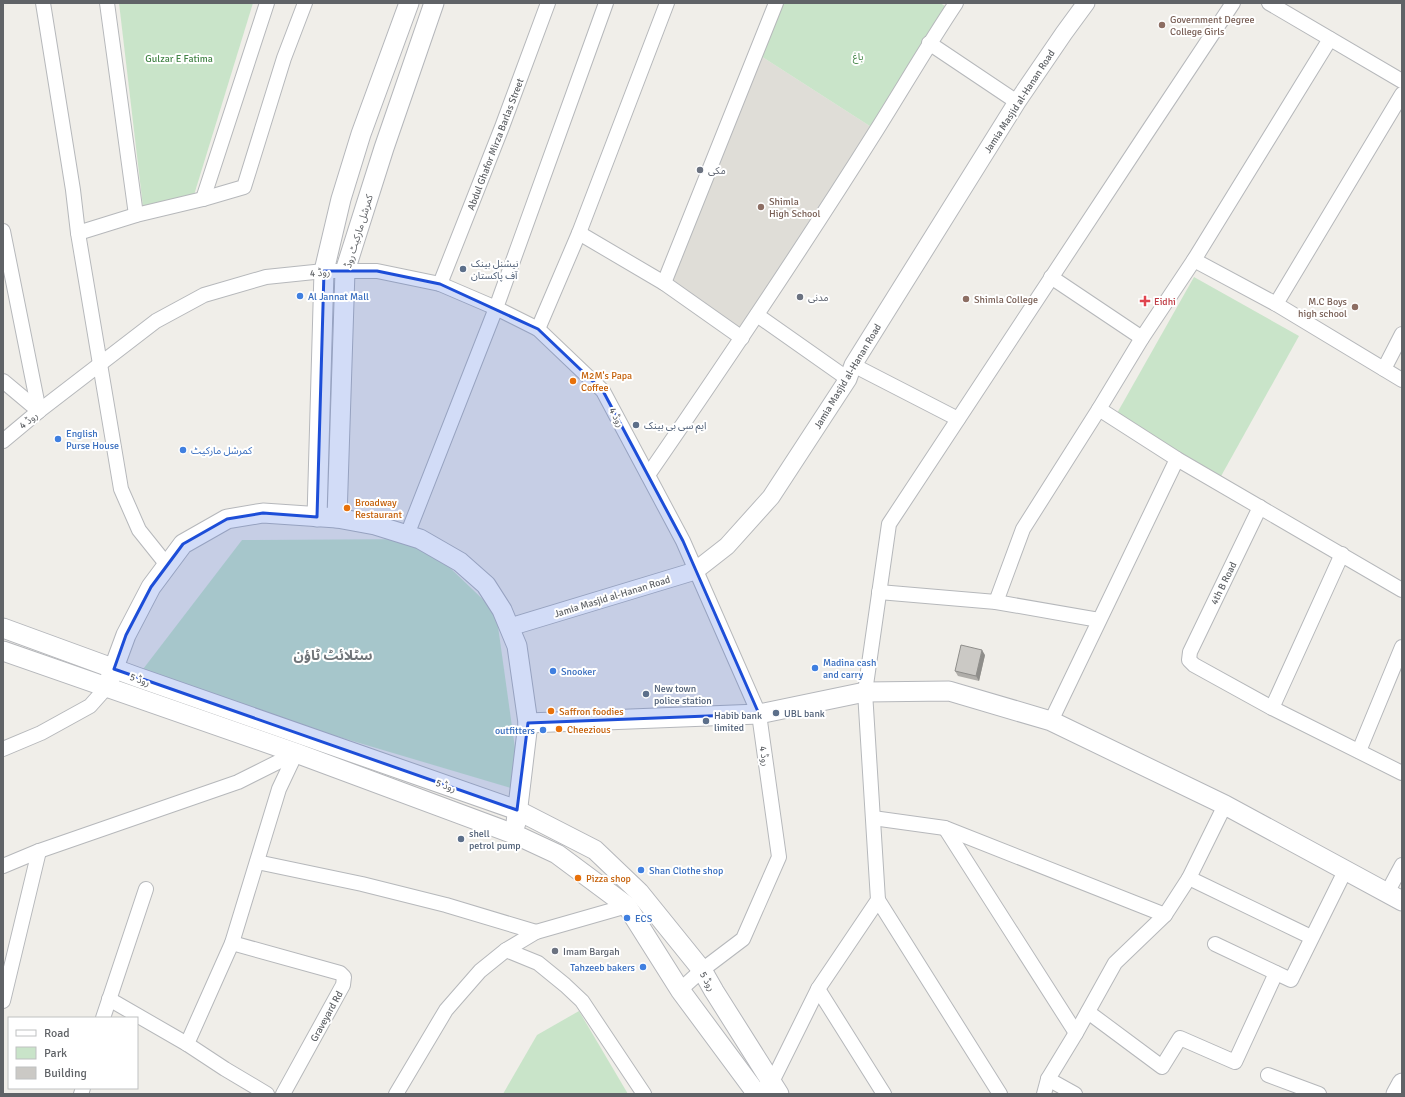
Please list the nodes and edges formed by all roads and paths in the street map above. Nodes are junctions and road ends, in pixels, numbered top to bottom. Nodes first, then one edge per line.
1 (43, 3) edge
2 (107, 3) edge
3 (267, 3) edge
4 (305, 3) edge
5 (408, 3) edge
6 (434, 3) edge
7 (548, 3) edge
8 (606, 3) edge
9 (667, 3) edge
10 (776, 3) edge
11 (956, 3) edge
12 (1086, 3) edge
13 (1233, 3) edge
14 (1269, 3) edge
15 (1330, 39) junction
16 (929, 43) junction
17 (1402, 81) edge
18 (1402, 94) edge
19 (1018, 102) junction
20 (203, 199) junction
21 (136, 215) junction
22 (3, 231) edge
23 (78, 233) junction
24 (579, 233) junction
25 (1194, 260) junction
26 (324, 271) junction
27 (345, 271) junction
28 (1051, 277) junction
29 (664, 283) junction
30 (440, 284) junction
31 (1276, 304) junction
32 (496, 308) junction
33 (757, 315) junction
34 (538, 329) junction
35 (1402, 334) edge
36 (742, 338) junction
37 (1142, 338) junction
38 (100, 365) junction
39 (1384, 369) junction
40 (851, 372) junction
41 (1402, 380) edge
42 (3, 381) edge
43 (1099, 410) junction
44 (39, 411) junction
45 (958, 419) junction
46 (3, 441) edge
47 (1177, 459) junction
48 (648, 475) junction
49 (1260, 507) junction
50 (317, 517) junction
51 (337, 518) junction
52 (407, 535) junction
53 (1342, 554) junction
54 (167, 565) junction
55 (695, 571) junction
56 (1402, 590) edge
57 (879, 592) junction
58 (996, 602) junction
59 (1099, 620) junction
60 (510, 627) junction
61 (3, 628) edge
62 (1402, 646) edge
63 (3, 651) edge
64 (114, 669) junction
65 (106, 688) junction
66 (865, 692) junction
67 (1272, 708) junction
68 (759, 714) junction
69 (1051, 720) junction
70 (528, 723) junction
71 (3, 749) edge
72 (1359, 751) junction
73 (296, 753) junction
74 (1402, 773) edge
75 (1225, 805) junction
76 (517, 810) junction
77 (873, 818) junction
78 (945, 828) junction
79 (514, 834) junction
80 (40, 851) junction
81 (257, 862) junction
82 (5, 864) edge
83 (1402, 864) edge
84 (1345, 871) junction
85 (1189, 878) junction
86 (146, 889) dead end
87 (1394, 897) edge
88 (878, 900) junction
89 (627, 906) junction
90 (1165, 915) junction
91 (536, 932) junction
92 (1311, 937) junction
93 (232, 942) junction
94 (1215, 944) dead end
95 (506, 950) junction
96 (702, 970) junction
97 (1276, 973) junction
98 (818, 989) junction
99 (680, 990) junction
100 (4, 992) edge
101 (109, 1000) junction
102 (1088, 1012) junction
103 (103, 1017) edge
104 (1076, 1033) junction
105 (187, 1044) junction
106 (1268, 1075) dead end
107 (1048, 1079) junction
108 (1402, 1083) edge
109 (776, 1088) edge
110 (267, 1094) edge
111 (283, 1094) edge
112 (396, 1094) edge
113 (644, 1094) edge
114 (756, 1094) edge
115 (884, 1094) edge
116 (1000, 1094) edge
117 (1044, 1094) edge
118 (1075, 1094) edge
119 (1319, 1094) edge
120 (1396, 1094) edge

1 - 23 street
2 - 21 street
3 - 20 street
4 - 20 street
5 - 26 main road
6 - 27 main road, کمرشل مارکیٹ روڈ
7 - 30 street, Abdul Ghafor Mirza Barlas Street
8 - 32 street
9 - 24 street
10 - 29 street
11 - 16 street
12 - 19 street, Jamia Masjid al-Hanan Road
13 - 28 street
14 - 15 street
15 - 17 street
15 - 25 street
16 - 19 street
16 - 33 street
18 - 31 street
19 - 40 street, Jamia Masjid al-Hanan Road
20 - 21 street
21 - 23 street
22 - 44 street
23 - 38 street
24 - 29 street
24 - 34 street
25 - 31 street
25 - 37 street
26 - 27 street, روڈ 4
26 - 38 street, روڈ 4
26 - 50 main road
27 - 30 street, روڈ 4
27 - 51 main road, کمرشل مارکیٹ روڈ
28 - 37 street
28 - 45 street
29 - 36 street
30 - 32 street, روڈ 4
31 - 39 street
32 - 34 street, روڈ 4
32 - 52 street
33 - 36 street
33 - 40 street
34 - 48 street, روڈ 4
35 - 39 street
36 - 48 street
37 - 43 street
38 - 44 street, روڈ 4
38 - 54 street
39 - 41 street
40 - 45 street
40 - 55 street, Jamia Masjid al-Hanan Road
42 - 44 street
43 - 47 street
43 - 58 street
44 - 46 street, روڈ 4
45 - 57 street
47 - 49 street
47 - 59 street
48 - 55 street, روڈ 4
49 - 53 street
49 - 67 street, 4th B Road
50 - 51 main road
50 - 54 main road
51 - 52 main road
52 - 60 main road
53 - 56 street
53 - 67 street
54 - 64 main road
55 - 60 street, Jamia Masjid al-Hanan Road
55 - 68 street, روڈ 4
57 - 58 street
57 - 66 street
58 - 59 street
59 - 69 street
60 - 70 main road
61 - 64 main road, روڈ 5
62 - 72 street
63 - 65 main road, روڈ 5
64 - 65 main road
64 - 76 main road, روڈ 5
65 - 71 street
65 - 73 main road, روڈ 5
66 - 68 main road
66 - 69 main road
66 - 77 street
67 - 72 street
68 - 70 main road
68 - 96 street, روڈ 4
69 - 75 main road
70 - 76 main road
72 - 74 street
73 - 79 main road, روڈ 5
73 - 80 street
73 - 81 street
75 - 84 main road
75 - 85 street
76 - 79 main road
76 - 96 main road, روڈ 5
77 - 78 street
77 - 88 street
78 - 90 street
78 - 104 street
79 - 89 main road, روڈ 5
80 - 82 street
80 - 100 street
81 - 91 street
81 - 93 street
83 - 87 street
84 - 87 main road
84 - 92 street
85 - 90 street
85 - 92 street
86 - 101 street
88 - 98 street
88 - 116 street
89 - 91 street
89 - 99 main road, روڈ 5
90 - 102 street
91 - 95 street
92 - 97 street
93 - 105 street
93 - 111 street, Graveyard Rd
94 - 97 street
95 - 112 street
95 - 113 street
96 - 99 street, روڈ 4
96 - 109 main road, روڈ 5
97 - 102 street
98 - 109 street
98 - 115 street
99 - 114 main road, روڈ 5
101 - 103 street
101 - 105 street
102 - 104 street
104 - 107 street
105 - 110 street
106 - 119 street
107 - 117 street
107 - 118 street
108 - 120 main road
109 - 114 street

